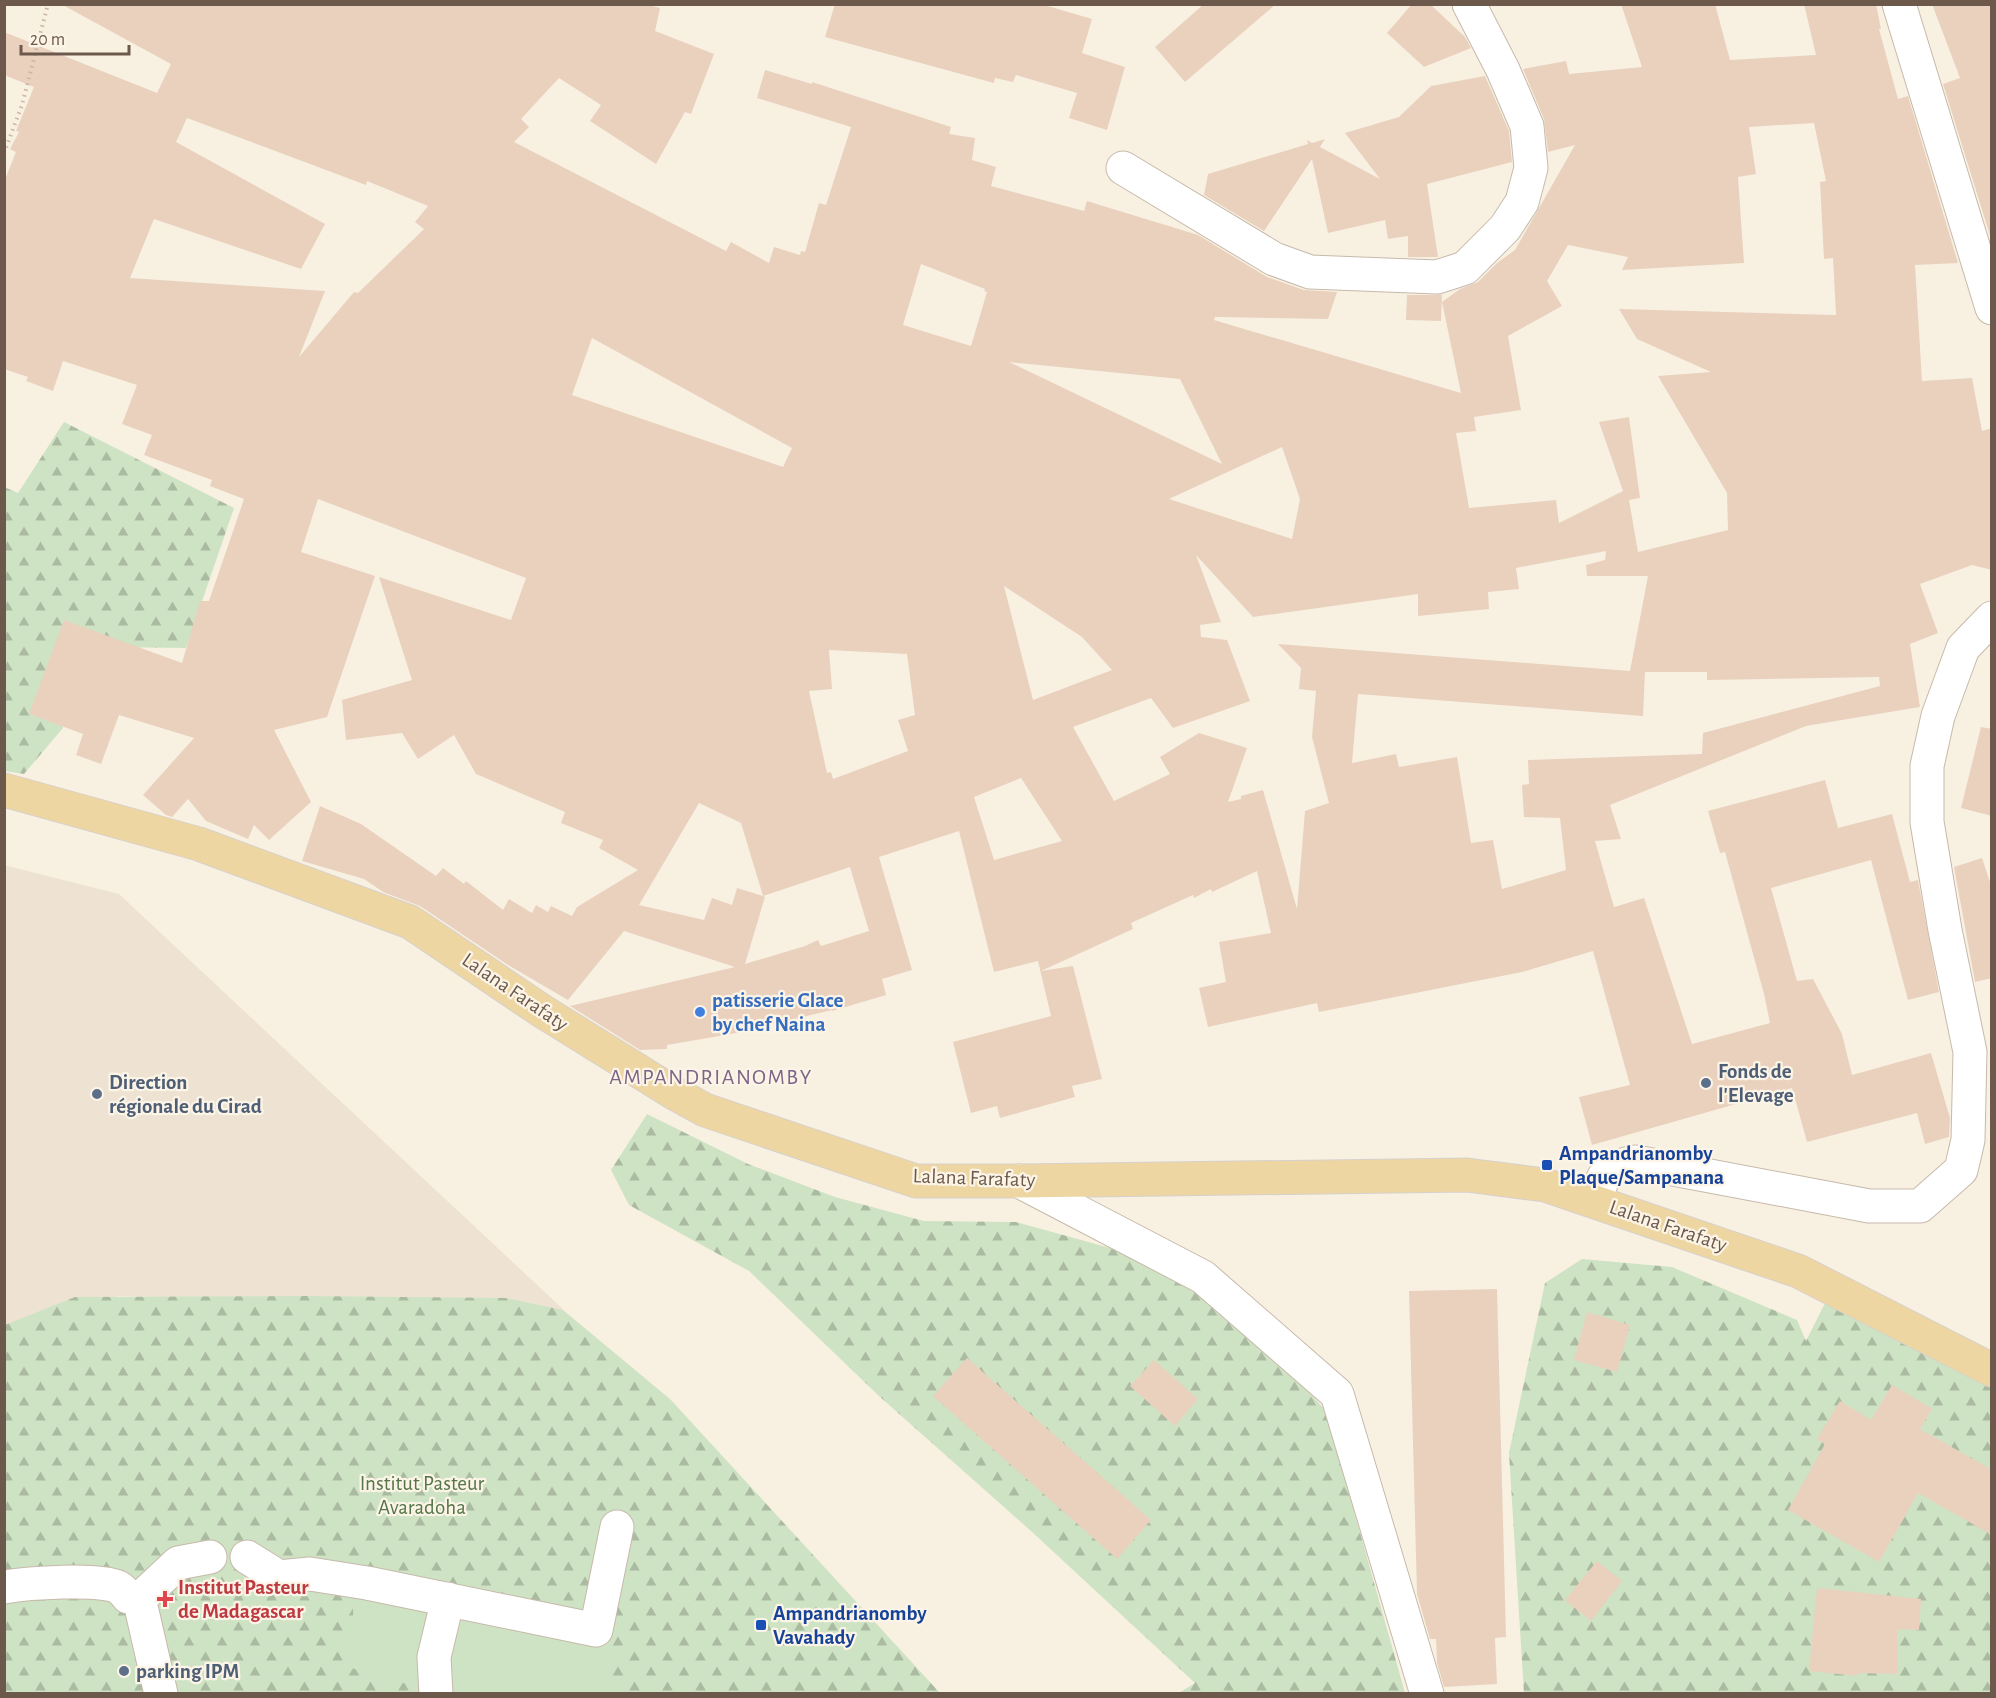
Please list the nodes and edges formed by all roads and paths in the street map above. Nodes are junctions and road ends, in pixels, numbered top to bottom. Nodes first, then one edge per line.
1 (48, 4) edge
2 (1469, 4) edge
3 (1899, 4) edge
4 (4, 153) edge
5 (1123, 168) dead end
6 (1992, 308) edge
7 (1992, 618) edge
8 (4, 790) edge
9 (1020, 1181) junction
10 (1597, 1202) junction
11 (1992, 1370) edge
12 (617, 1527) dead end
13 (210, 1557) dead end
14 (247, 1557) dead end
15 (4, 1587) edge
16 (448, 1599) junction
17 (138, 1601) junction
18 (161, 1694) edge
19 (436, 1694) edge
20 (1427, 1694) edge

1 - 4 path
2 - 5 street
3 - 6 street
7 - 10 street
8 - 9 main road, Lalana Farafaty
9 - 10 main road, Lalana Farafaty
9 - 20 street
10 - 11 main road, Lalana Farafaty
12 - 16 street
13 - 17 street
14 - 16 street
15 - 17 street
16 - 19 street
17 - 18 street

